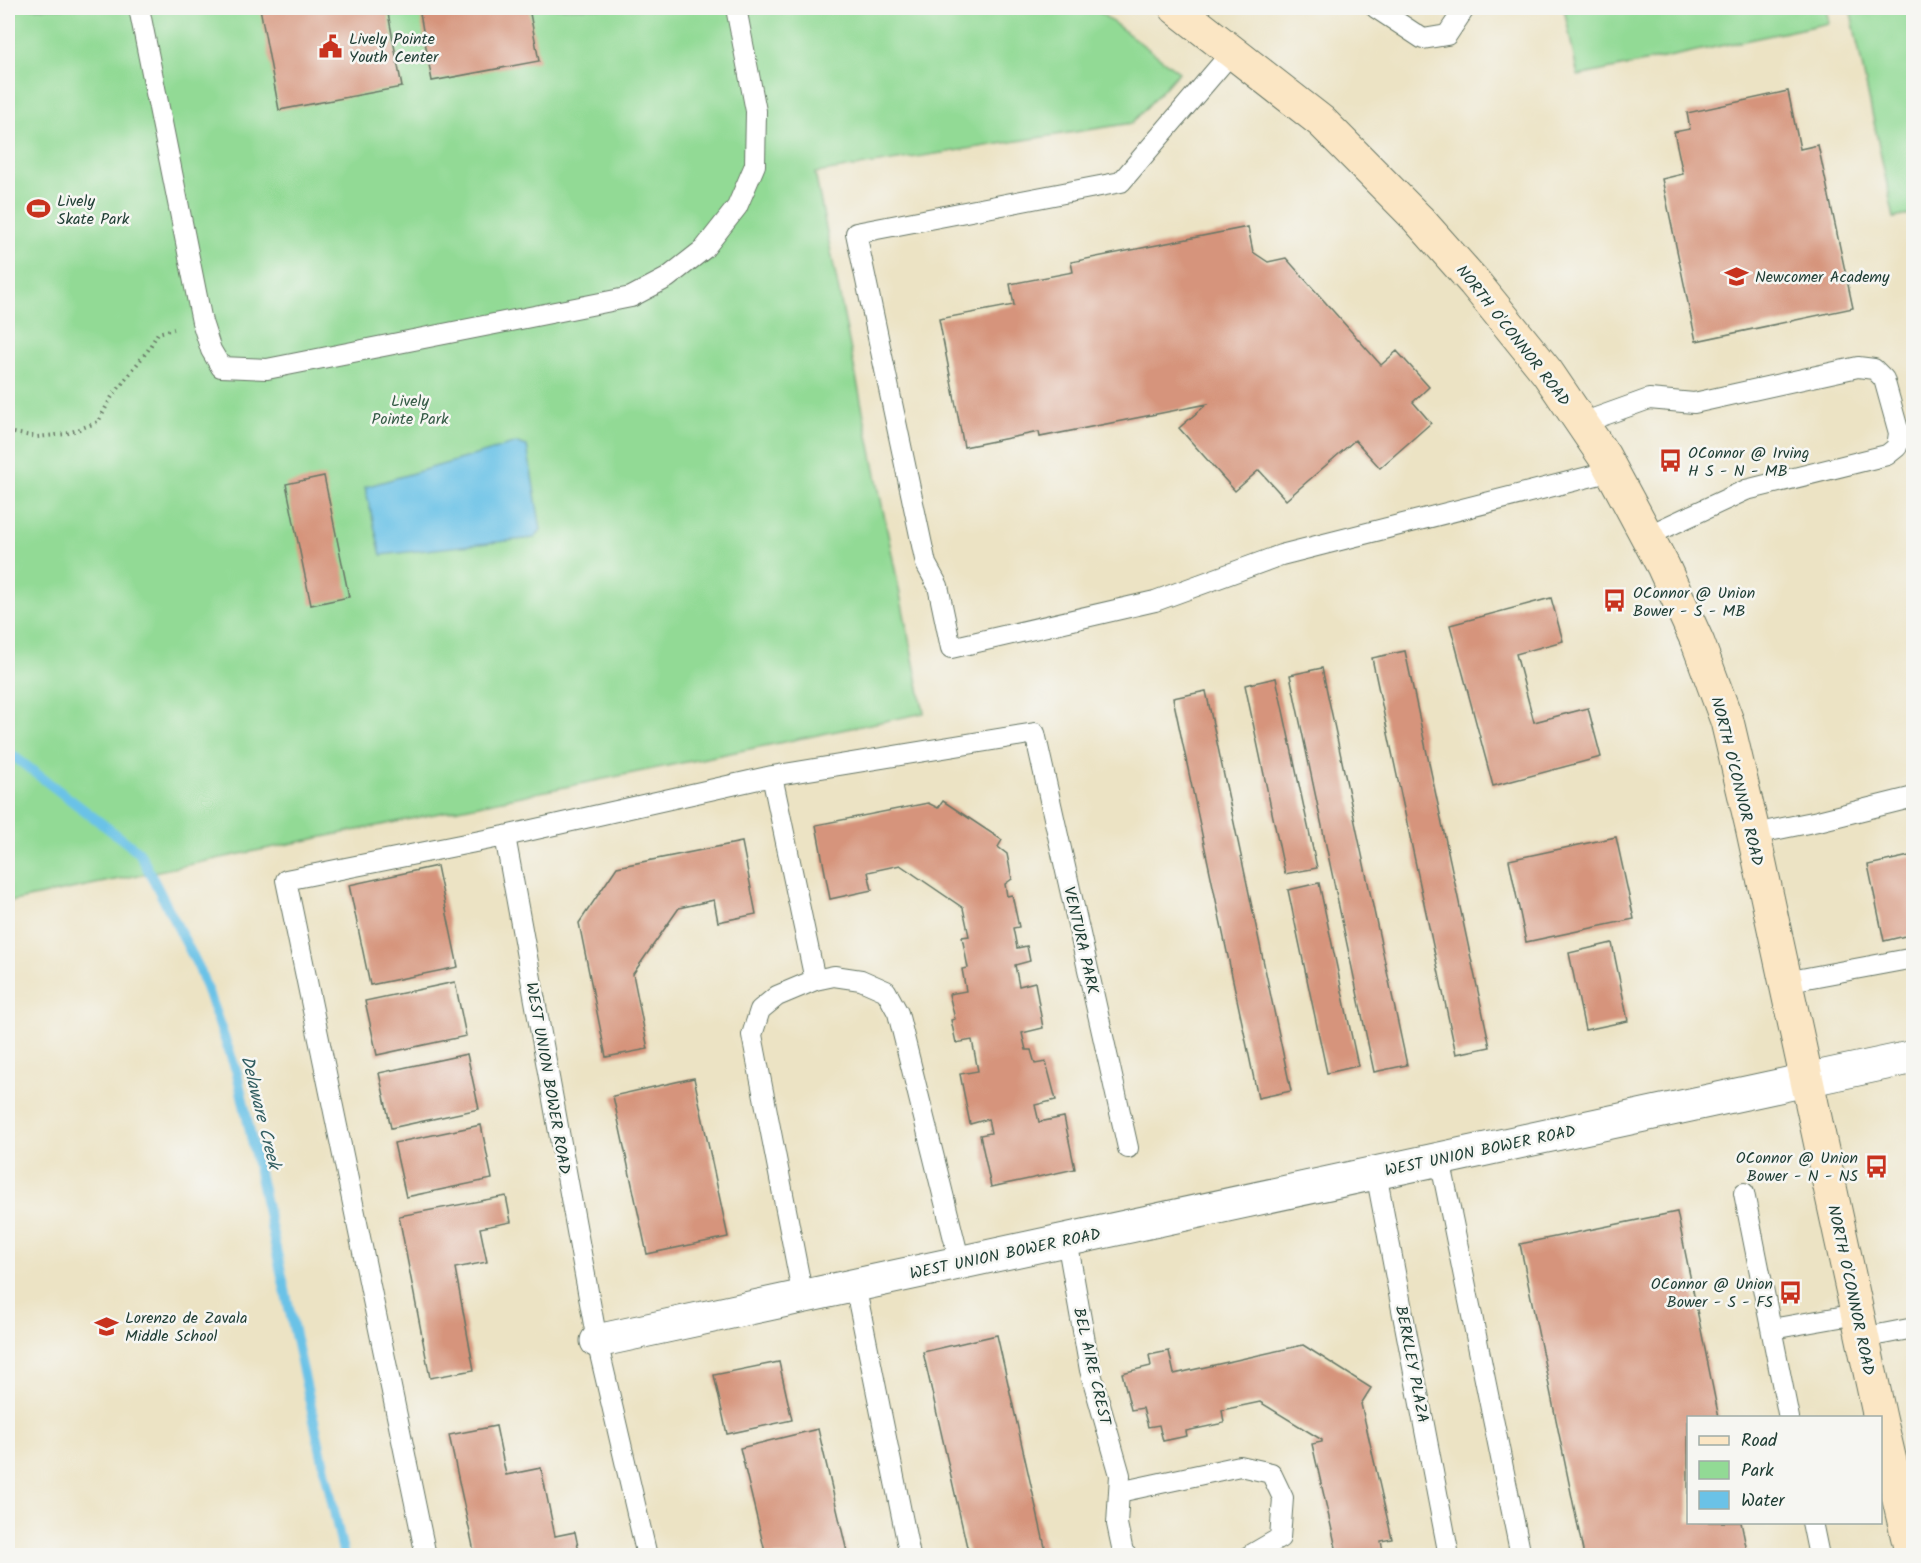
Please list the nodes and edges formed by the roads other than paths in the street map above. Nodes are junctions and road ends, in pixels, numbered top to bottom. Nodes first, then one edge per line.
1 (139, 8) edge
2 (736, 8) edge
3 (1176, 8) edge
4 (1376, 8) edge
5 (1465, 8) edge
6 (1232, 52) junction
7 (1582, 423) junction
8 (1612, 471) junction
9 (1647, 536) junction
10 (772, 776) junction
11 (1914, 797) edge
12 (1754, 834) junction
13 (505, 836) junction
14 (1914, 958) edge
15 (815, 980) junction
16 (1785, 982) junction
17 (1914, 1057) edge
18 (1806, 1080) junction
19 (1128, 1148) dead end
20 (1440, 1159) junction
21 (1376, 1173) junction
22 (1744, 1193) dead end
23 (1067, 1240) junction
24 (960, 1263) junction
25 (855, 1285) junction
26 (803, 1297) junction
27 (1860, 1326) junction
28 (1914, 1328) edge
29 (1772, 1329) junction
30 (597, 1341) junction
31 (1789, 1416) edge
32 (1880, 1416) edge
33 (1882, 1427) edge
34 (1119, 1492) junction
35 (1812, 1524) edge
36 (426, 1556) edge
37 (647, 1556) edge
38 (910, 1556) edge
39 (1127, 1556) edge
40 (1249, 1556) edge
41 (1449, 1556) edge
42 (1521, 1556) edge
43 (1819, 1556) edge
44 (1912, 1556) edge

1 - 2 lane
3 - 6 main road, NORTH O'CONNOR ROAD
4 - 5 lane
6 - 7 main road, NORTH O'CONNOR ROAD
6 - 8 lane
7 - 8 main road, NORTH O'CONNOR ROAD
7 - 9 lane
8 - 9 main road, NORTH O'CONNOR ROAD
9 - 12 main road, NORTH O'CONNOR ROAD
10 - 13 lane
10 - 15 lane
10 - 19 lane, VENTURA PARK
11 - 12 lane
12 - 16 main road, NORTH O'CONNOR ROAD
13 - 30 lane, WEST UNION BOWER ROAD
13 - 36 lane
14 - 16 lane
15 - 24 lane
15 - 26 lane
16 - 18 main road, NORTH O'CONNOR ROAD
17 - 18 street, WEST UNION BOWER ROAD
18 - 20 street, WEST UNION BOWER ROAD
18 - 27 main road, NORTH O'CONNOR ROAD
20 - 21 street, WEST UNION BOWER ROAD
20 - 42 lane
21 - 23 street, WEST UNION BOWER ROAD
21 - 41 lane, BERKLEY PLAZA
22 - 29 lane
23 - 24 street, WEST UNION BOWER ROAD
23 - 34 lane, BEL AIRE CREST
24 - 25 street, WEST UNION BOWER ROAD
25 - 26 street, WEST UNION BOWER ROAD
25 - 38 lane
26 - 30 street, WEST UNION BOWER ROAD
27 - 28 lane
27 - 29 lane
27 - 32 main road, NORTH O'CONNOR ROAD
29 - 31 lane
30 - 37 lane
33 - 44 main road, NORTH O'CONNOR ROAD
34 - 39 lane, BEL AIRE CREST
34 - 40 lane
35 - 43 lane

